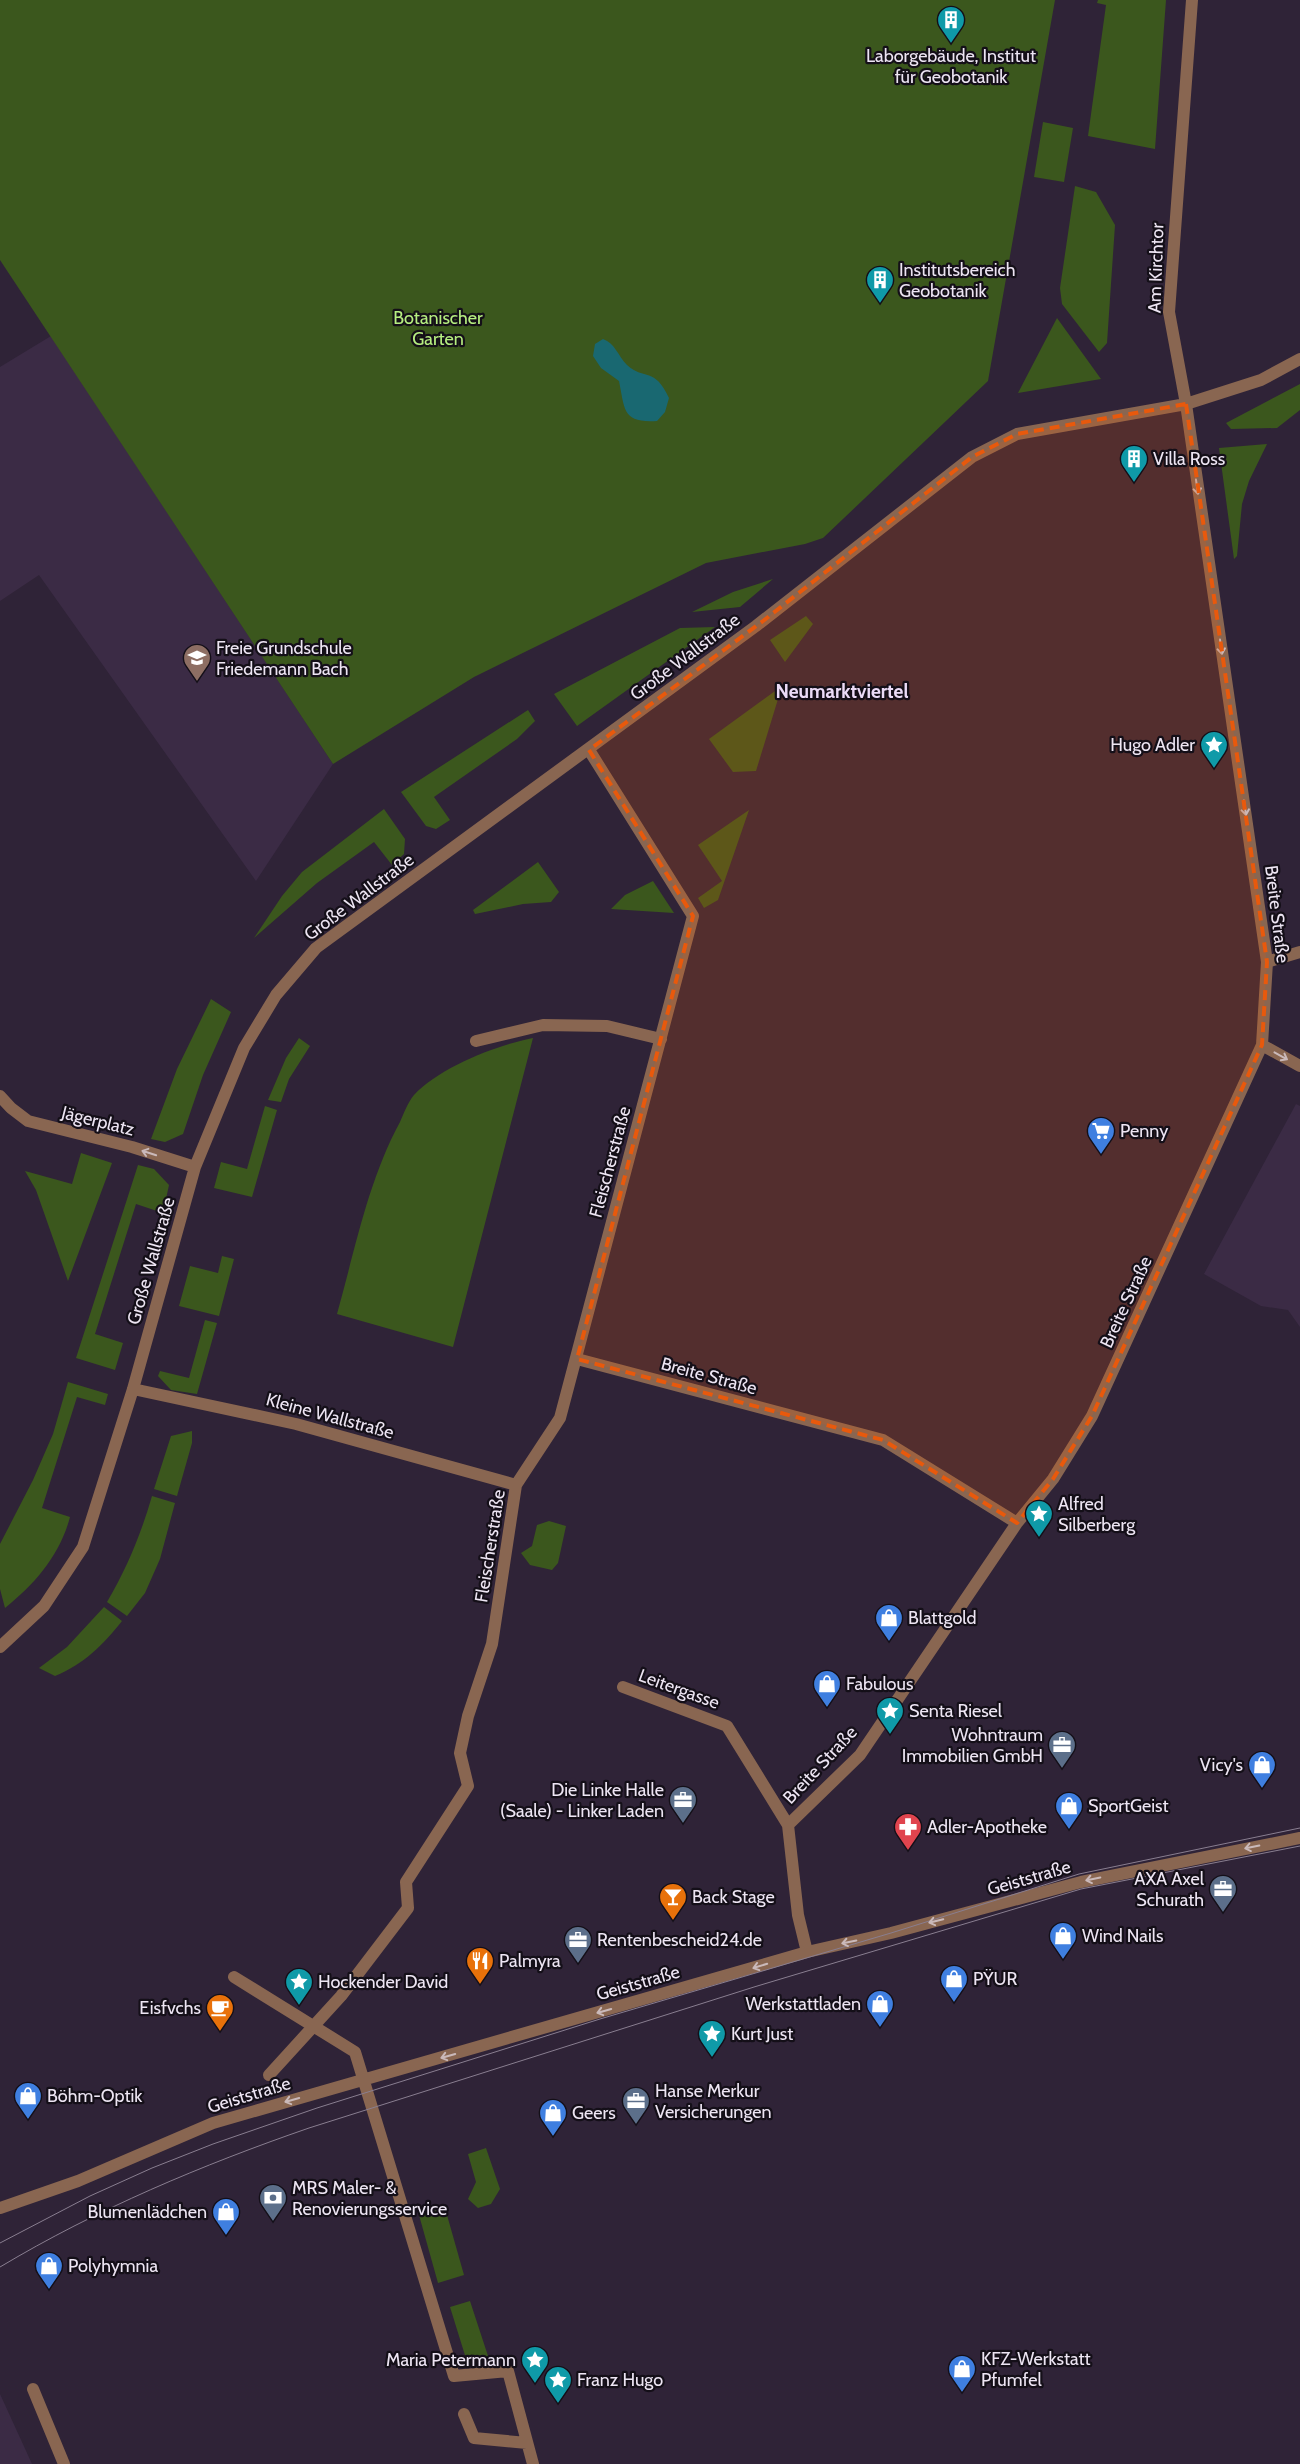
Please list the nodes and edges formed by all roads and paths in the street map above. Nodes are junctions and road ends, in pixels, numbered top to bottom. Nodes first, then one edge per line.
1 (1192, 0) edge
2 (1300, 359) edge
3 (1186, 404) junction
4 (589, 750) junction
5 (1300, 952) edge
6 (1267, 962) junction
7 (661, 1039) junction
8 (476, 1041) dead end
9 (1262, 1045) junction
10 (1300, 1066) edge
11 (0, 1096) edge
12 (195, 1167) junction
13 (577, 1359) junction
14 (133, 1389) junction
15 (516, 1485) junction
16 (1017, 1523) junction
17 (0, 1647) edge
18 (623, 1687) dead end
19 (788, 1825) junction
20 (1300, 1838) edge
21 (807, 1952) junction
22 (234, 1977) dead end
23 (314, 2026) junction
24 (269, 2075) dead end
25 (363, 2079) junction
26 (0, 2208) edge
27 (33, 2390) dead end
28 (464, 2414) dead end
29 (527, 2442) junction
30 (64, 2464) edge
31 (533, 2464) edge

1 - 3 street, Am Kirchtor
2 - 3 street
3 - 4 street, Große Wallstraße
3 -> 6 street, Breite Straße
4 - 7 street, Fleischerstraße
4 - 12 street, Große Wallstraße
5 - 6 street
6 - 9 street, Breite Straße
7 - 8 street
7 - 13 street, Fleischerstraße
9 -> 10 street
9 - 16 street, Breite Straße
12 -> 11 street, Jägerplatz
12 - 14 street, Große Wallstraße
13 - 15 street, Fleischerstraße
13 - 16 street, Breite Straße
14 - 15 street, Kleine Wallstraße
14 - 17 street, Große Wallstraße
15 - 23 street, Fleischerstraße
16 - 19 street, Breite Straße
18 - 19 street, Leitergasse
19 - 21 street, Breite Straße
20 -> 21 street, Geiststraße
21 -> 25 street, Geiststraße
22 - 23 street
23 - 24 street, Fleischerstraße
23 - 25 street
25 -> 26 street, Geiststraße
25 - 29 street
27 - 30 street
28 - 29 street
29 - 31 street

